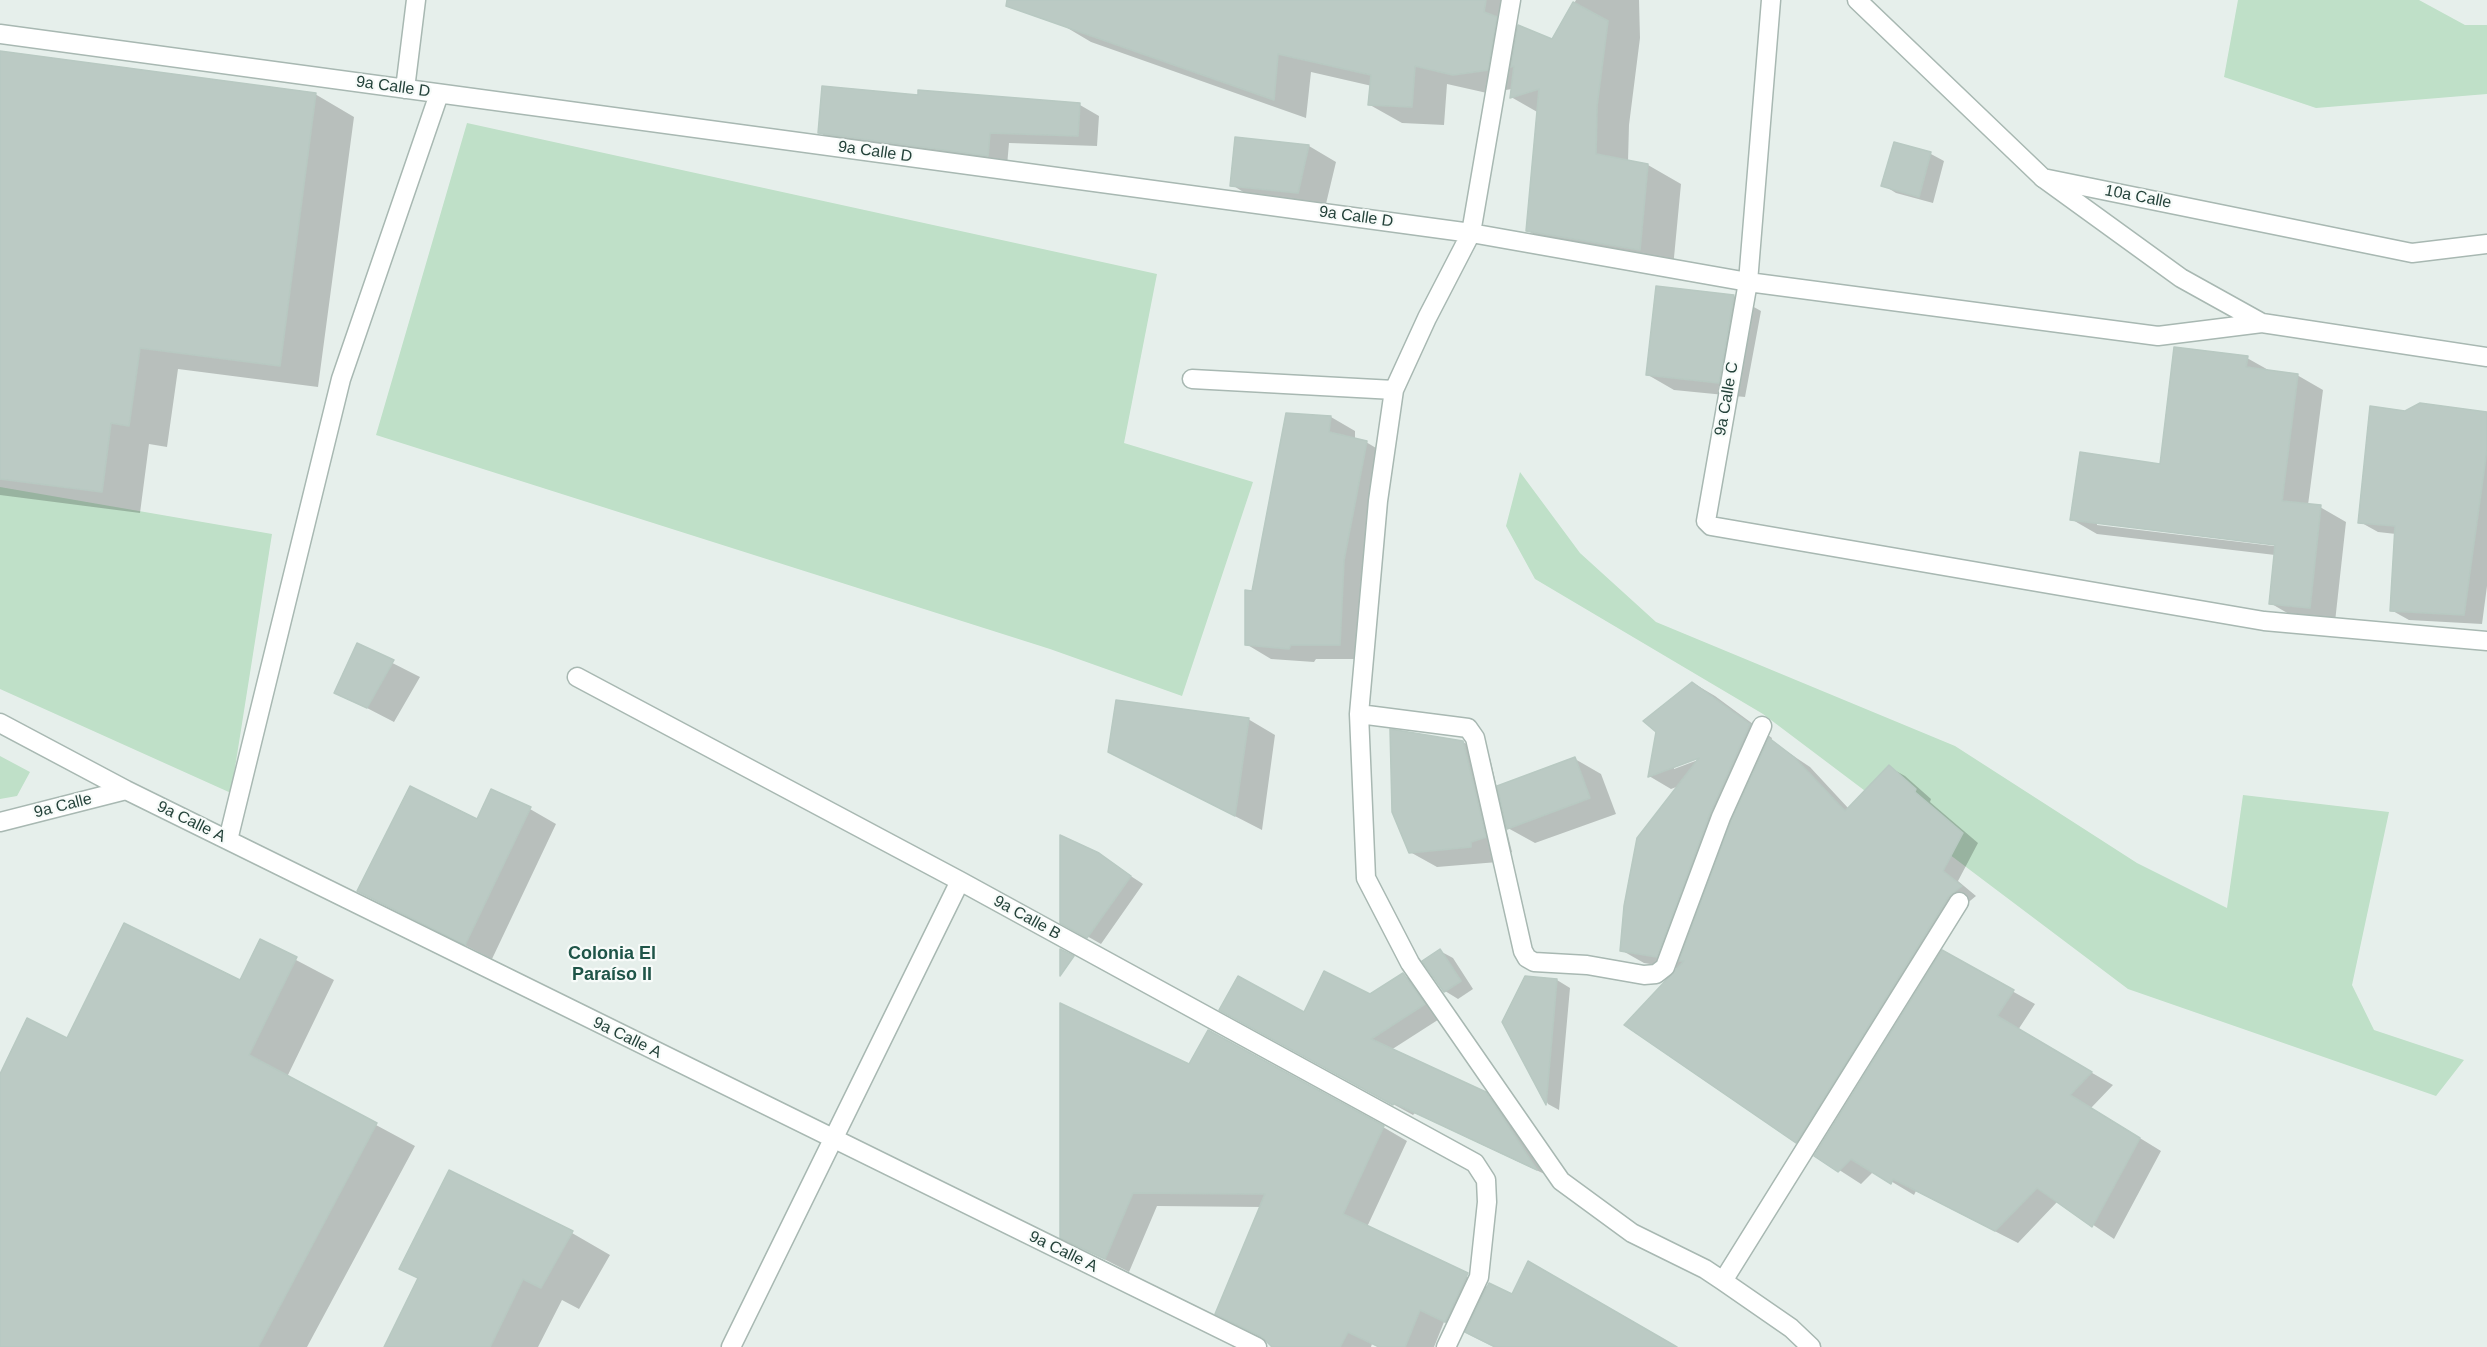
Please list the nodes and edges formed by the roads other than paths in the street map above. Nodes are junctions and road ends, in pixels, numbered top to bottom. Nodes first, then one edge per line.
1 (416, 0) edge
2 (1511, 0) edge
3 (1771, 0) edge
4 (1857, 0) edge
5 (0, 34) edge
6 (405, 89) junction
7 (439, 94) junction
8 (2043, 178) junction
9 (1471, 233) junction
10 (2487, 244) edge
11 (1748, 282) junction
12 (2262, 323) junction
13 (2487, 357) edge
14 (1192, 380) dead end
15 (1394, 390) junction
16 (2487, 640) edge
17 (577, 677) dead end
18 (1359, 714) junction
19 (0, 723) edge
20 (1762, 726) dead end
21 (126, 790) junction
22 (0, 822) edge
23 (228, 840) junction
24 (960, 881) junction
25 (1959, 902) dead end
26 (833, 1139) junction
27 (1723, 1281) junction
28 (731, 1347) edge
29 (1257, 1347) edge
30 (1446, 1347) edge
31 (1811, 1347) edge

1 - 6 street
2 - 9 street
3 - 11 street, 9a Calle C
4 - 8 street
5 - 6 street, 9a Calle D
6 - 7 street, 9a Calle D
7 - 9 street, 9a Calle D
7 - 23 street
8 - 10 street, 10a Calle
8 - 12 street
9 - 11 street, 9a Calle D
9 - 15 street
11 - 12 street, 9a Calle D
11 - 16 street, 9a Calle C
12 - 13 street
14 - 15 street
15 - 18 street
17 - 24 street, 9a Calle B
18 - 20 street
18 - 27 street
19 - 21 street, 9a Calle A
21 - 22 street, 9a Calle
21 - 23 street, 9a Calle A
23 - 26 street, 9a Calle A
24 - 26 street
24 - 30 street, 9a Calle B
25 - 27 street
26 - 28 street
26 - 29 street, 9a Calle A
27 - 31 street

